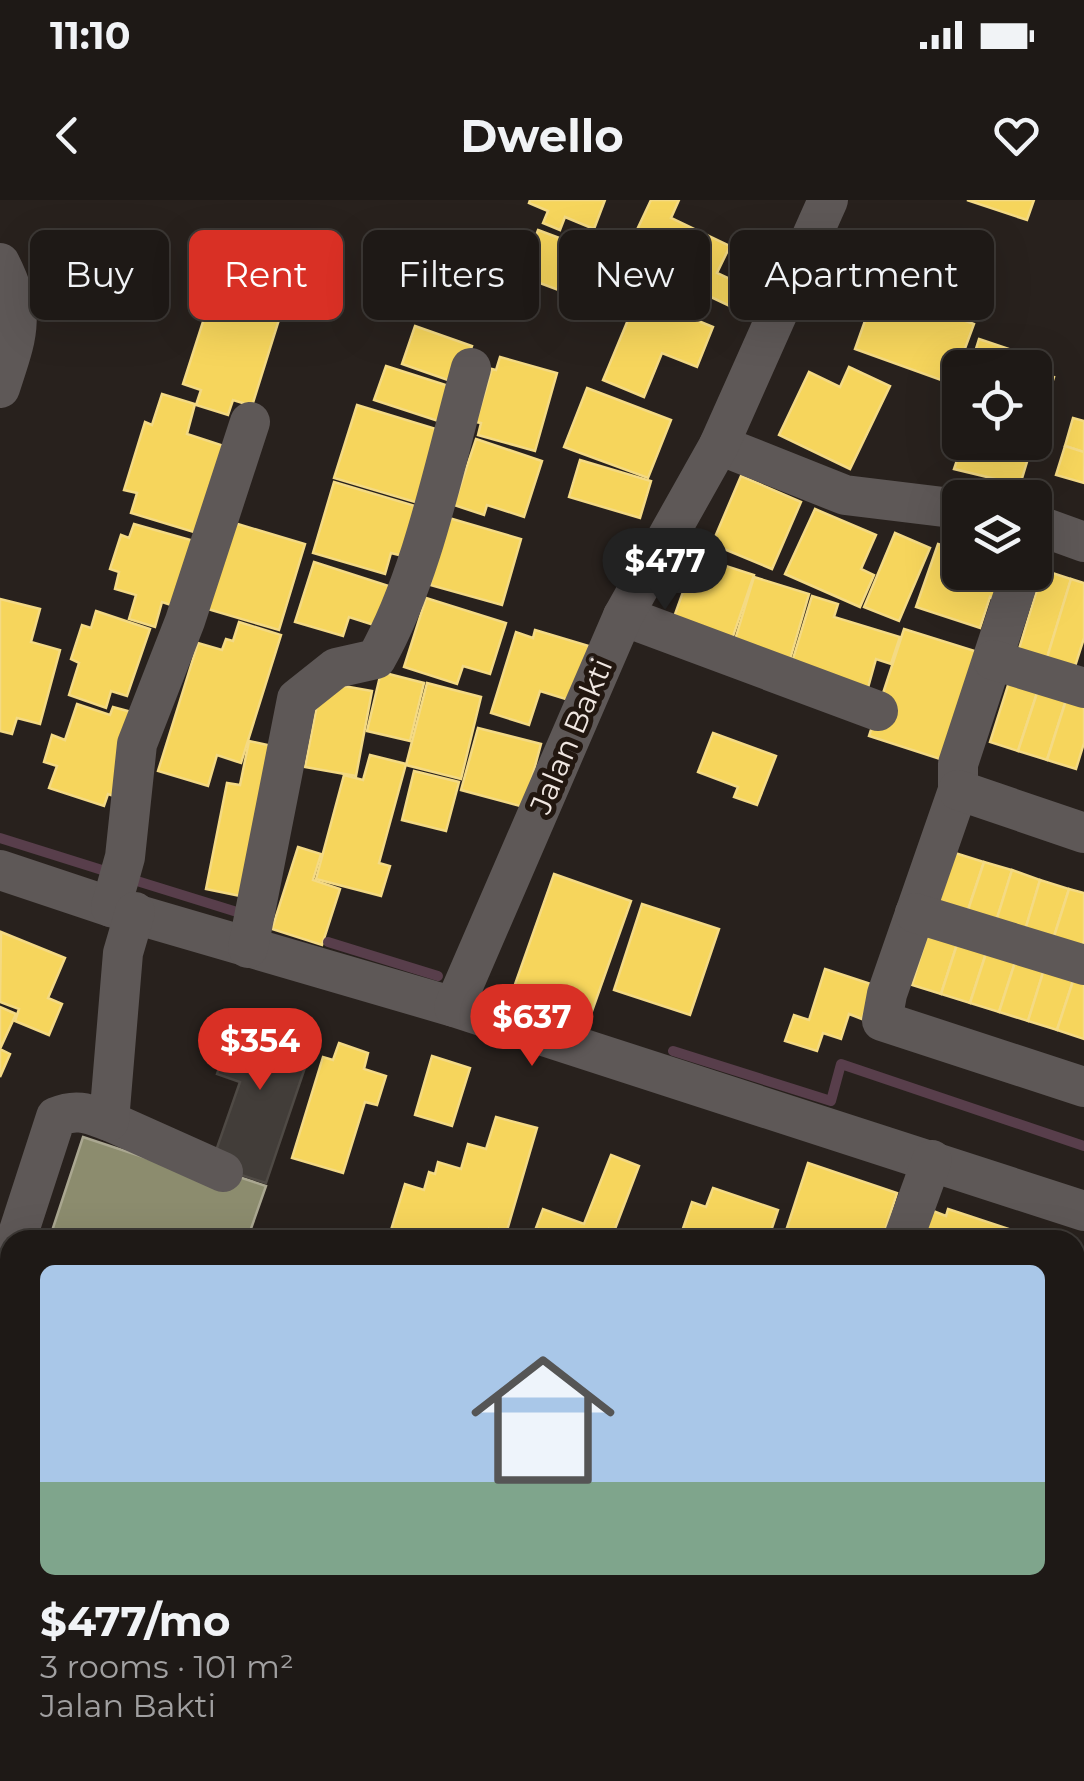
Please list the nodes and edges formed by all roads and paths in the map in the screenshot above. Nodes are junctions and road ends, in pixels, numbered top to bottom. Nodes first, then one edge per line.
1 (828, 200) edge
2 (0, 263) edge
3 (471, 368) dead end
4 (0, 388) edge
5 (250, 422) dead end
6 (719, 445) junction
7 (942, 507) edge
8 (1052, 533) edge
9 (1084, 542) edge
10 (1016, 590) edge
11 (623, 616) junction
12 (993, 660) junction
13 (1084, 688) edge
14 (878, 711) dead end
15 (958, 790) junction
16 (1084, 833) edge
17 (0, 870) edge
18 (123, 910) junction
19 (915, 913) junction
20 (248, 948) junction
21 (1084, 965) edge
22 (454, 1007) junction
23 (1084, 1087) edge
24 (109, 1122) junction
25 (932, 1160) junction
26 (224, 1172) dead end
27 (1084, 1211) edge
28 (19, 1230) edge
29 (906, 1230) edge

1 - 6 street, Jalan Bakti
2 - 4 street
3 - 20 street
5 - 18 street
6 - 7 street
6 - 11 street, Jalan Bakti
8 - 9 street
10 - 12 street
11 - 14 street
11 - 22 street, Jalan Bakti
12 - 13 street
12 - 15 street
15 - 16 street
15 - 19 street
17 - 18 street
18 - 20 street
18 - 24 street
19 - 21 street
19 - 23 street
20 - 22 street
22 - 25 street
24 - 26 street
24 - 28 street
25 - 27 street
25 - 29 street

